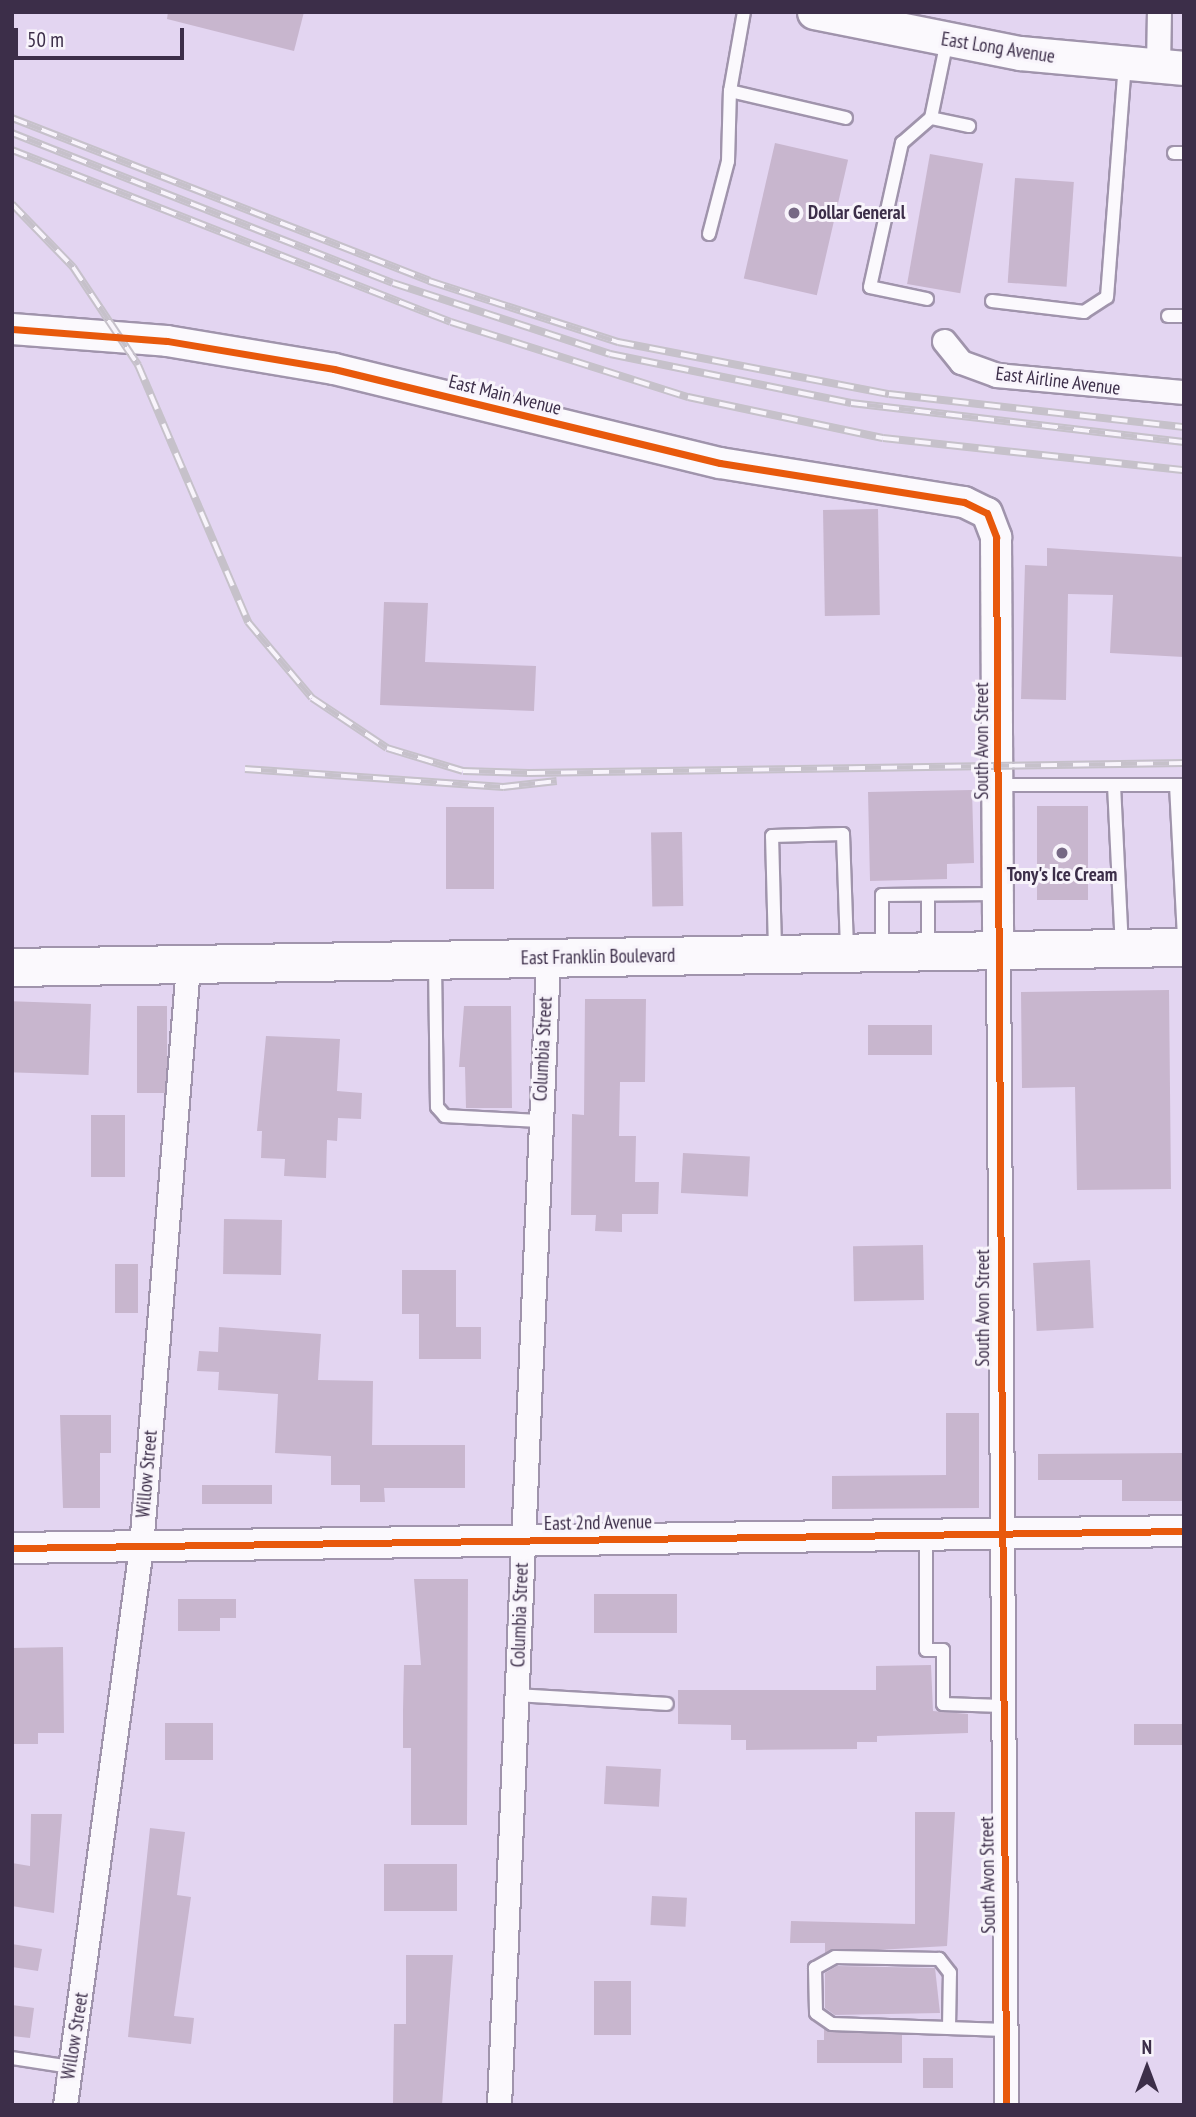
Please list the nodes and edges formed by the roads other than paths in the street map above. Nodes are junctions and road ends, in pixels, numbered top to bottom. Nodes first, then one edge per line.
1 (744, 12) edge
2 (814, 12) edge
3 (1159, 12) edge
4 (947, 41) junction
5 (1125, 64) junction
6 (1171, 67) edge
7 (730, 91) junction
8 (846, 118) dead end
9 (931, 118) junction
10 (969, 126) dead end
11 (709, 234) dead end
12 (927, 299) dead end
13 (992, 301) dead end
14 (1168, 316) dead end
15 (1184, 316) edge
16 (12, 329) edge
17 (944, 341) dead end
18 (1184, 392) edge
19 (987, 513) joint
20 (998, 785) junction
21 (1114, 785) junction
22 (1180, 785) edge
23 (999, 894) junction
24 (928, 895) junction
25 (1184, 940) edge
26 (1184, 947) edge
27 (1122, 948) junction
28 (998, 950) junction
29 (928, 951) junction
30 (847, 952) junction
31 (882, 952) junction
32 (775, 953) junction
33 (548, 958) junction
34 (435, 960) junction
35 (188, 965) junction
36 (12, 967) edge
37 (538, 1121) junction
38 (1184, 1531) edge
39 (1000, 1535) junction
40 (926, 1536) junction
41 (523, 1540) junction
42 (141, 1547) junction
43 (12, 1548) edge
44 (517, 1695) junction
45 (667, 1704) dead end
46 (1002, 1706) junction
47 (949, 2028) junction
48 (1005, 2031) junction
49 (12, 2058) edge
50 (71, 2067) junction
51 (65, 2105) edge
52 (499, 2105) edge
53 (1006, 2105) edge

1 - 7 lane
2 - 4 main road, East Long Avenue
3 - 6 street
4 - 5 main road, East Long Avenue
4 - 9 lane
5 - 6 main road, East Long Avenue
5 - 13 lane
7 - 8 lane
7 - 11 lane
9 - 10 lane
9 - 12 lane
14 - 15 lane
16 - 19 street, East Main Avenue
17 - 18 street, East Airline Avenue
19 - 20 street, South Avon Street
20 - 21 lane
20 - 23 street, South Avon Street
21 - 22 lane
21 - 27 lane
22 - 25 lane
23 - 24 lane
23 - 28 street, South Avon Street
24 - 29 lane
24 - 31 lane
26 - 27 main road, East Franklin Boulevard
27 - 28 main road, East Franklin Boulevard
28 - 29 main road, East Franklin Boulevard
28 - 39 street, South Avon Street
29 - 31 main road, East Franklin Boulevard
30 - 31 main road, East Franklin Boulevard
30 - 32 main road, East Franklin Boulevard
30 - 32 lane
32 - 33 main road, East Franklin Boulevard
33 - 34 main road, East Franklin Boulevard
33 - 37 street, Columbia Street
34 - 35 main road, East Franklin Boulevard
34 - 37 lane
35 - 36 main road, East Franklin Boulevard
35 - 42 street, Willow Street
37 - 41 street, Columbia Street
38 - 39 street, East 2nd Avenue
39 - 40 street, East 2nd Avenue
39 - 46 street, South Avon Street
40 - 41 street, East 2nd Avenue
40 - 46 lane
41 - 42 street, East 2nd Avenue
41 - 44 street, Columbia Street
42 - 43 street, East 2nd Avenue
42 - 50 street, Willow Street
44 - 45 lane
44 - 52 street, Columbia Street
46 - 48 street, South Avon Street
47 - 47 lane
47 - 48 lane
48 - 53 street, South Avon Street
49 - 50 lane
50 - 51 street, Willow Street

